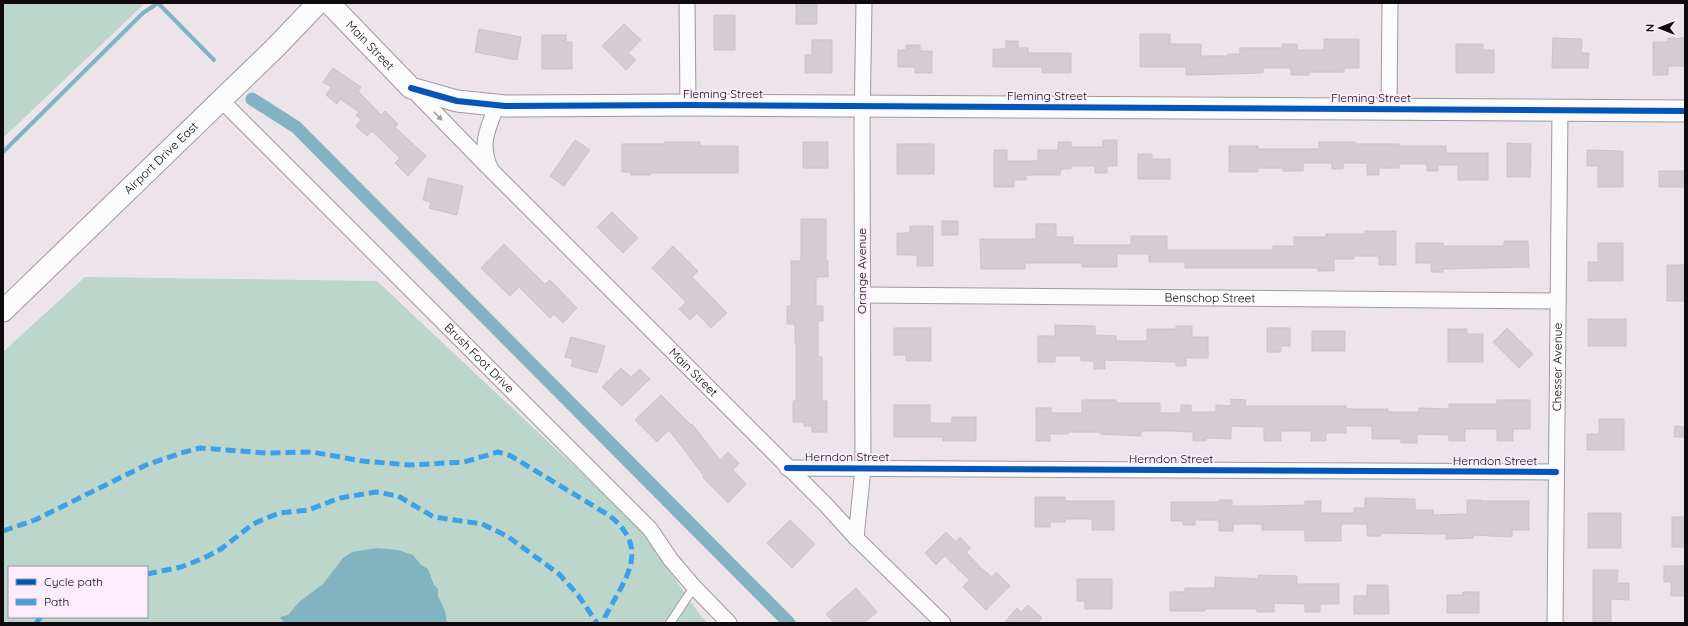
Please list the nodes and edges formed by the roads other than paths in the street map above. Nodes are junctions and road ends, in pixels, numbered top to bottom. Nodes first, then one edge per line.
1 (318, 3) edge
2 (329, 3) edge
3 (687, 3) edge
4 (864, 3) edge
5 (1390, 3) edge
6 (411, 88) junction
7 (221, 100) junction
8 (497, 105) junction
9 (688, 105) junction
10 (862, 106) junction
11 (1389, 109) junction
12 (1560, 111) junction
13 (1685, 111) edge
14 (491, 170) junction
15 (862, 295) junction
16 (1558, 301) junction
17 (3, 311) edge
18 (787, 468) junction
19 (863, 468) junction
20 (1556, 472) junction
21 (856, 538) junction
22 (694, 587) junction
23 (670, 623) edge
24 (729, 623) edge
25 (943, 623) edge
26 (1556, 623) edge

1 - 7 street, Airport Drive East
2 - 6 street, Main Street
3 - 9 street
4 - 10 street, Orange Avenue
5 - 11 street
6 - 8 street, Fleming Street
6 -> 14 street
7 - 17 street, Airport Drive East
7 - 22 street, Brush Foot Drive
8 - 9 street, Fleming Street
8 - 14 street, Main Street
9 - 10 street, Fleming Street
10 - 11 street, Fleming Street
10 - 15 street, Orange Avenue
11 - 12 street, Fleming Street
12 - 13 street, Fleming Street
12 - 16 street, Chesser Avenue
14 - 18 street, Main Street
15 - 16 street, Benschop Street
15 - 19 street, Orange Avenue
16 - 20 street, Chesser Avenue
18 - 19 street, Herndon Street
18 - 21 street, Main Street
19 - 20 street, Herndon Street
19 - 21 street, Orange Avenue
20 - 26 street, Chesser Avenue
21 - 25 street, Main Street
22 - 23 lane
22 - 24 street, Brush Foot Drive

